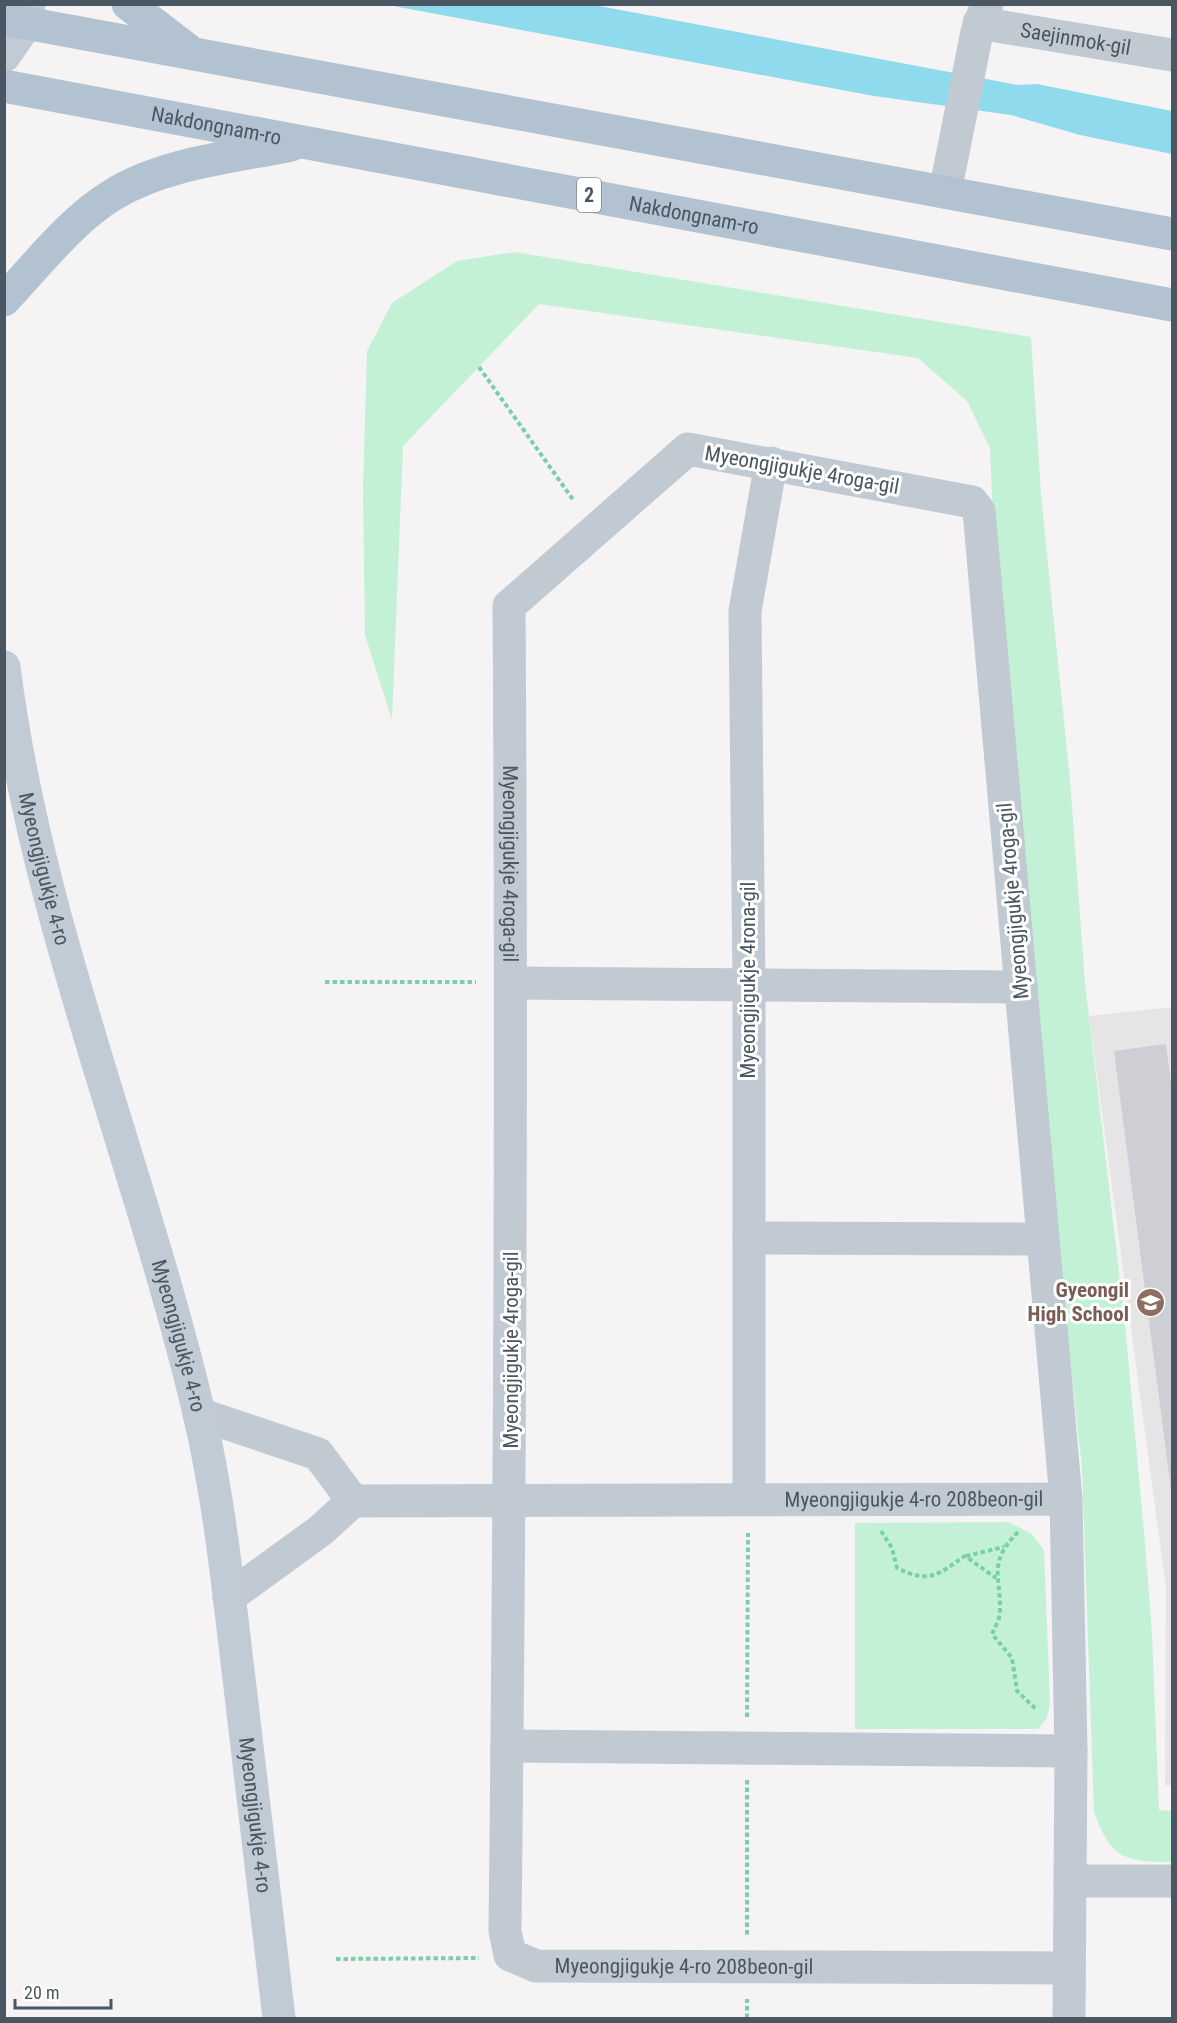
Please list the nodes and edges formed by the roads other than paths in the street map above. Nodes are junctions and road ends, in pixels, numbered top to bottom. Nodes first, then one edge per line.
1 (128, 4) edge
2 (20, 16) edge
3 (981, 20) edge
4 (193, 54) junction
5 (1173, 55) edge
6 (4, 56) edge
7 (4, 86) edge
8 (306, 142) junction
9 (945, 192) junction
10 (1173, 234) edge
11 (4, 300) edge
12 (1173, 305) edge
13 (771, 463) junction
14 (4, 667) edge
15 (512, 983) junction
16 (749, 986) junction
17 (1021, 987) junction
18 (749, 1238) junction
19 (1043, 1239) junction
20 (199, 1414) junction
21 (749, 1498) junction
22 (1066, 1499) junction
23 (353, 1501) junction
24 (510, 1501) junction
25 (229, 1597) junction
26 (507, 1746) junction
27 (1071, 1751) junction
28 (1070, 1881) junction
29 (1173, 1881) edge
30 (1069, 1968) junction
31 (279, 2019) edge
32 (1069, 2019) edge

1 - 4 main road
2 - 4 main road
2 - 6 main road
3 - 5 street, Saejinmok-gil
3 - 9 street
4 - 9 main road
7 - 8 main road, Nakdongnam-ro / 2
8 - 11 main road
8 - 12 main road, Nakdongnam-ro / 2
9 - 10 main road
13 - 15 street, Myeongjigukje 4roga-gil
13 - 16 street, Myeongjigukje 4rona-gil
13 - 17 street, Myeongjigukje 4roga-gil
14 - 20 main road, Myeongjigukje 4-ro
15 - 16 street
15 - 24 street, Myeongjigukje 4roga-gil
16 - 17 street
16 - 18 street, Myeongjigukje 4rona-gil
17 - 19 street, Myeongjigukje 4roga-gil
18 - 19 street
18 - 21 street, Myeongjigukje 4rona-gil
19 - 22 street, Myeongjigukje 4roga-gil
20 - 23 street
20 - 25 main road, Myeongjigukje 4-ro
21 - 22 street, Myeongjigukje 4-ro 208beon-gil
21 - 24 street, Myeongjigukje 4-ro 208beon-gil
22 - 27 street, Myeongjigukje 4-ro 208beon-gil
23 - 24 street, Myeongjigukje 4-ro 208beon-gil
23 - 25 street
24 - 26 street, Myeongjigukje 4-ro 208beon-gil
25 - 31 main road, Myeongjigukje 4-ro
26 - 27 street
26 - 30 street, Myeongjigukje 4-ro 208beon-gil
27 - 28 street, Myeongjigukje 4-ro 208beon-gil
28 - 29 street
28 - 30 street, Myeongjigukje 4-ro 208beon-gil
30 - 32 street, Myeongjigukje 4-ro 208beon-gil

